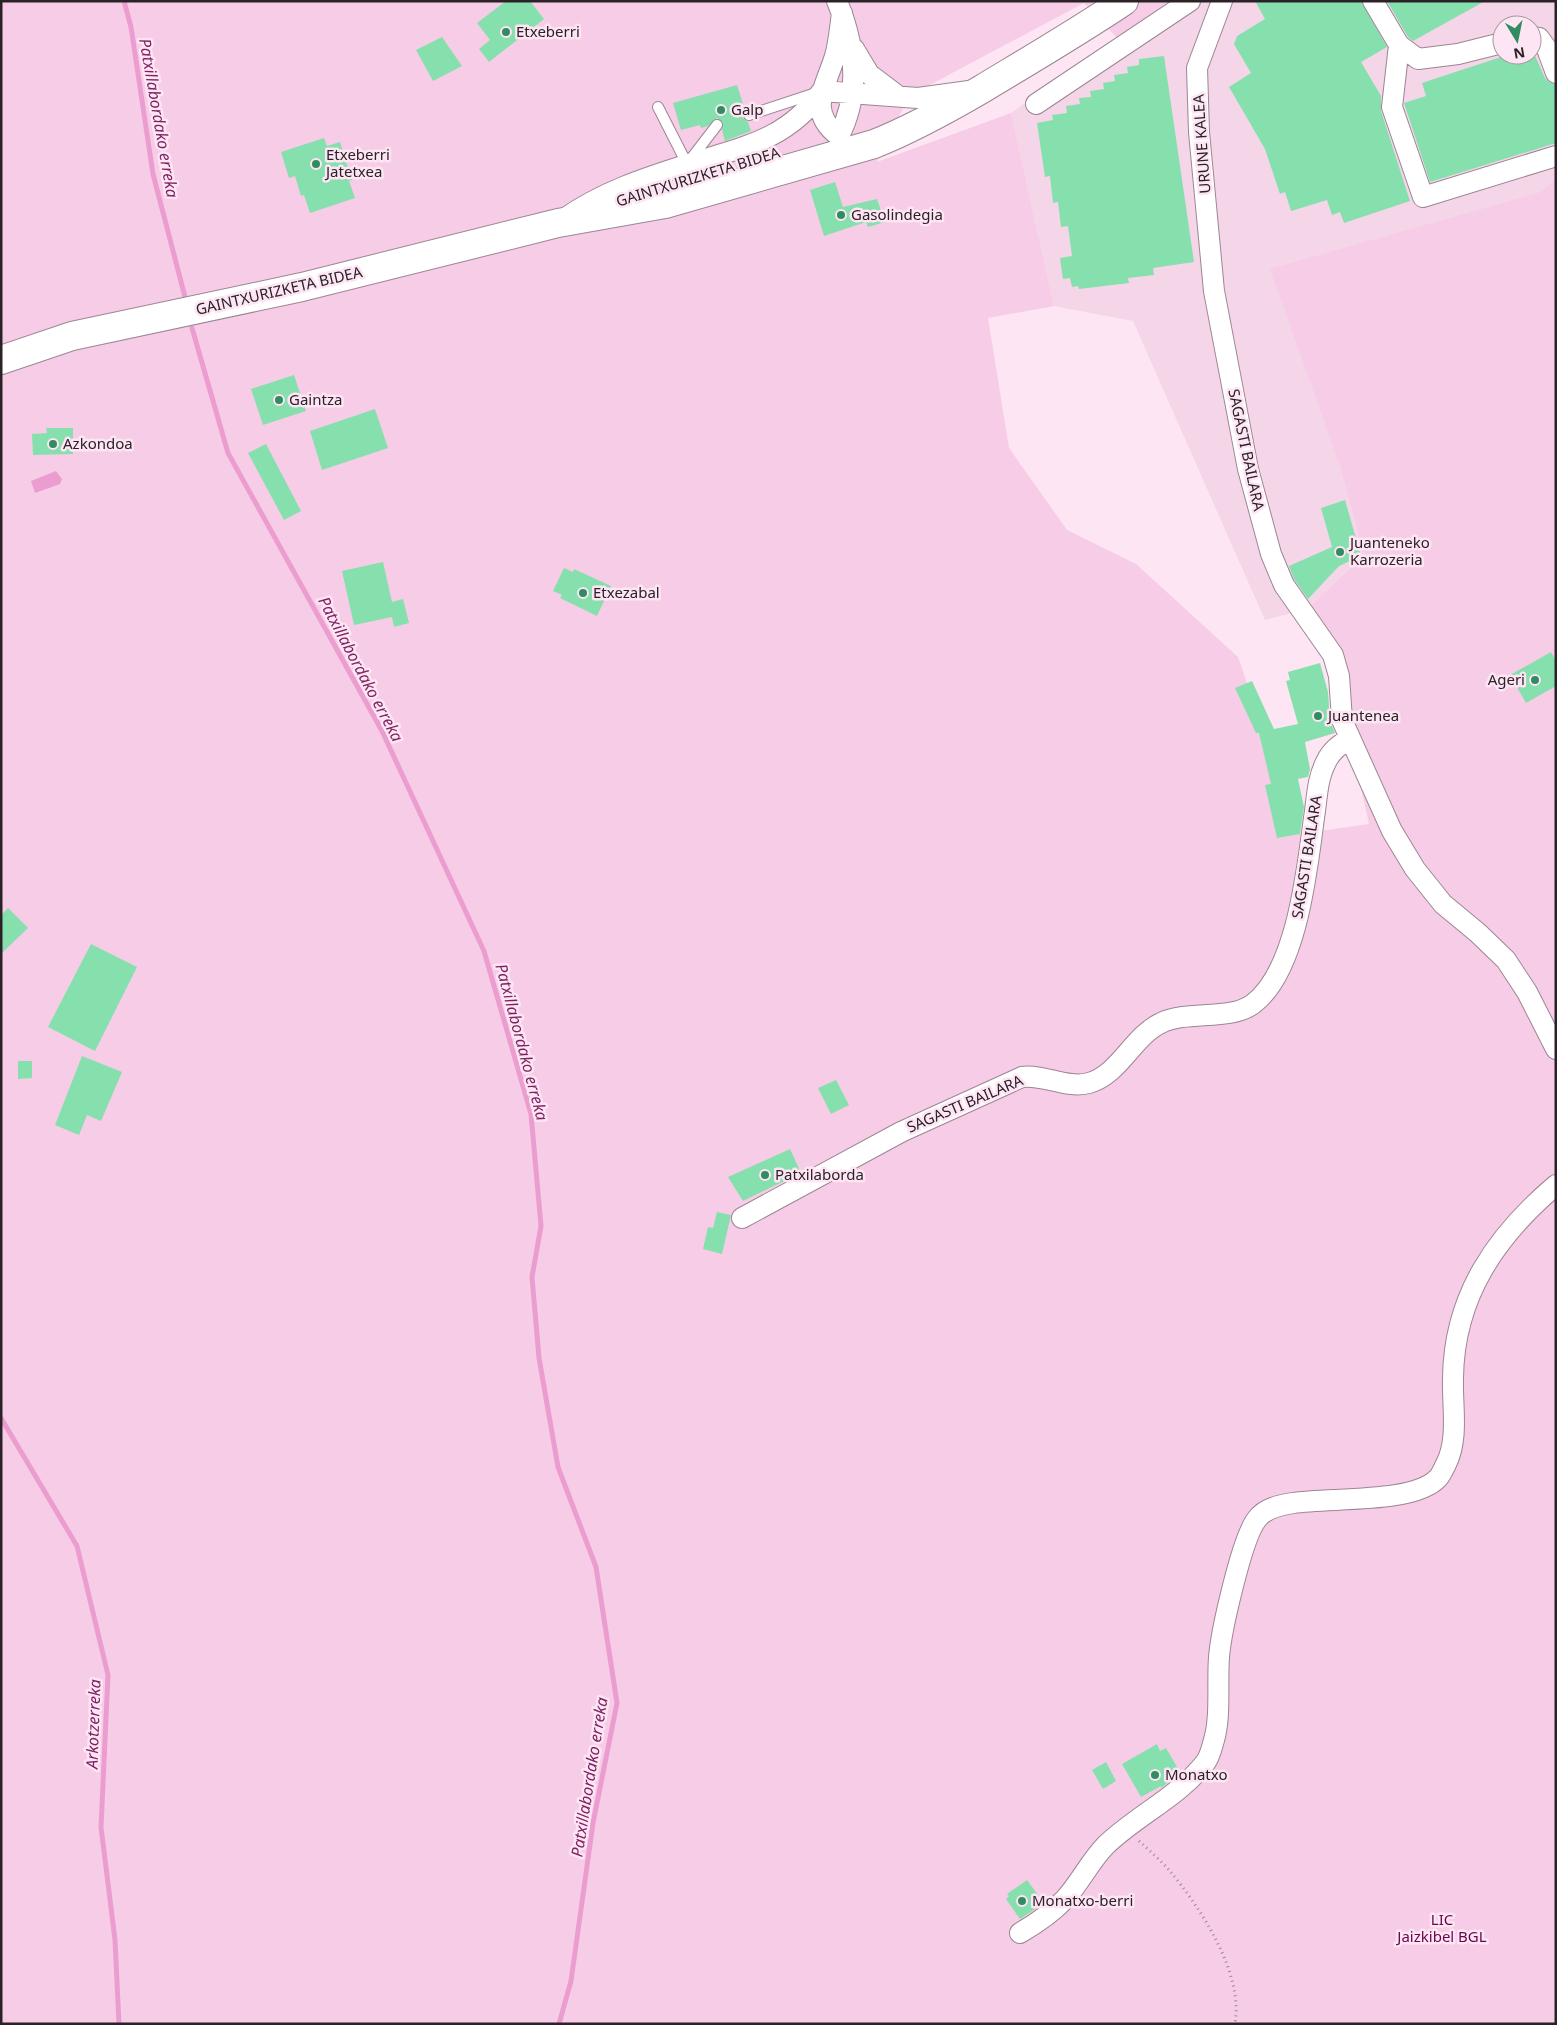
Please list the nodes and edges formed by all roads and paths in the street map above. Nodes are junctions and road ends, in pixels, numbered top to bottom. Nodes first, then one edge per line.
1 (1124, 1) edge
2 (1190, 1) edge
3 (1222, 1) edge
4 (1373, 1) edge
5 (839, 7) edge
6 (850, 37) junction
7 (1542, 42) edge
8 (1400, 45) junction
9 (1492, 46) edge
10 (1556, 74) edge
11 (982, 89) junction
12 (822, 91) junction
13 (853, 94) junction
14 (900, 97) junction
15 (1036, 104) dead end
16 (658, 107) dead end
17 (749, 115) dead end
18 (716, 125) dead end
19 (839, 136) junction
20 (874, 144) junction
21 (1556, 156) edge
22 (687, 164) junction
23 (753, 179) junction
24 (558, 223) junction
25 (1214, 291) joint
26 (1, 360) edge
27 (1349, 738) junction
28 (1556, 1049) edge
29 (1556, 1184) edge
30 (742, 1218) dead end
31 (1132, 1825) junction
32 (1020, 1933) dead end
33 (1235, 2024) edge

1 - 11 main road, GAINTXURIZKETA BIDEA
2 - 15 street
3 - 25 street, URUNE KALEA
4 - 8 street
5 - 6 street
5 - 12 street
6 - 13 street
6 - 14 street
7 - 10 street
8 - 9 street
8 - 21 street
11 - 14 street
11 - 19 main road, GAINTXURIZKETA BIDEA
11 - 20 main road, GAINTXURIZKETA BIDEA
12 - 13 street
12 - 17 lane
12 - 19 street
12 - 22 street
13 - 14 street
13 - 19 street
16 - 22 lane
18 - 22 lane
19 - 20 main road
19 - 23 main road, GAINTXURIZKETA BIDEA
19 - 24 main road, GAINTXURIZKETA BIDEA
20 - 23 main road, GAINTXURIZKETA BIDEA
22 - 24 street
23 - 24 main road, GAINTXURIZKETA BIDEA
24 - 26 main road, GAINTXURIZKETA BIDEA
25 - 27 street, SAGASTI BAILARA
27 - 28 street, SAGASTI BAILARA
27 - 30 street, SAGASTI BAILARA
29 - 31 street
31 - 32 street
31 - 33 path

